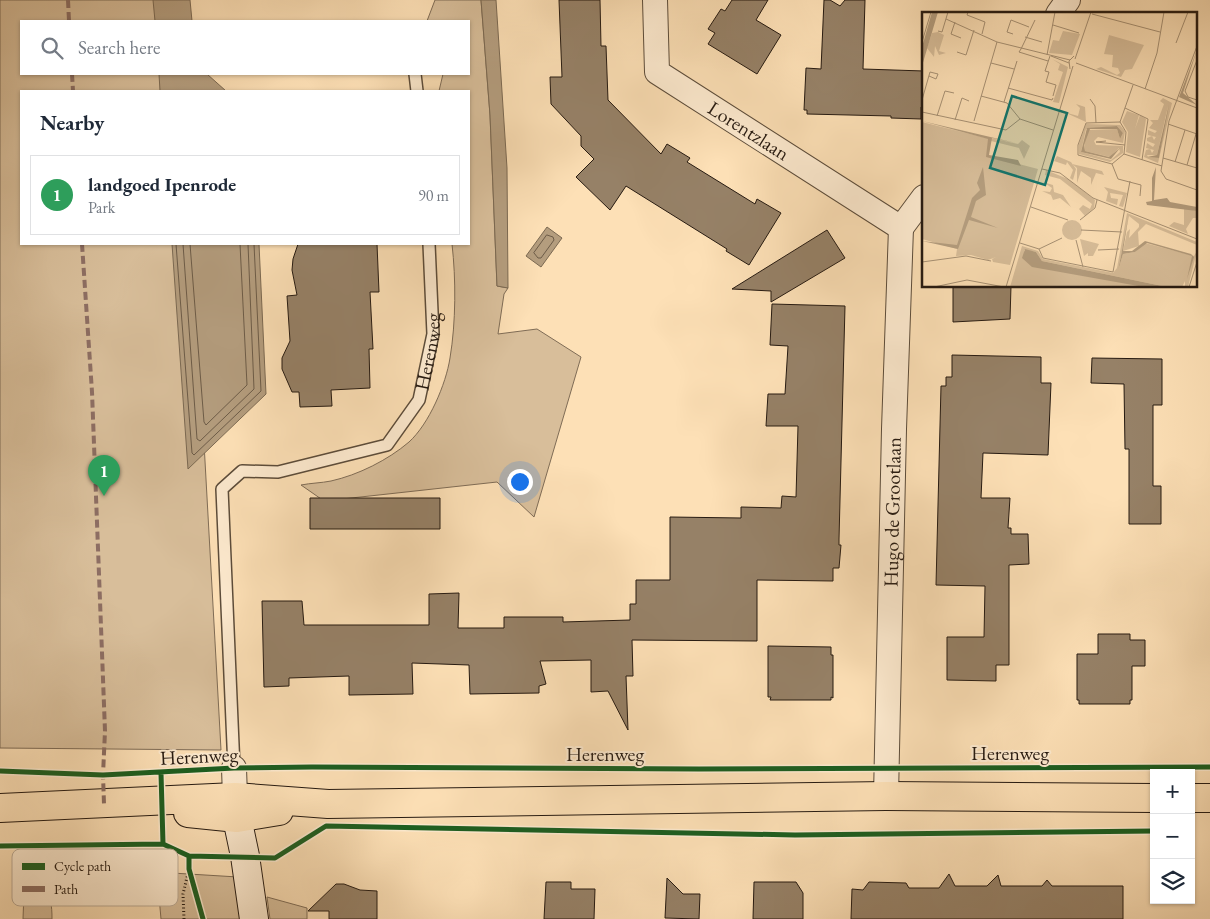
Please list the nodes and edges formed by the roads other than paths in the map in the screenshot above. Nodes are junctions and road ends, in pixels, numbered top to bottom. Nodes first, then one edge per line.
1 (655, 0) edge
2 (1068, 0) edge
3 (1059, 12) edge
4 (415, 75) edge
5 (417, 90) edge
6 (922, 200) edge
7 (901, 228) junction
8 (429, 245) edge
9 (234, 768) joint
10 (886, 796) junction
11 (1150, 798) edge
12 (1195, 798) edge
13 (1210, 798) edge
14 (0, 808) edge
15 (236, 808) junction
16 (254, 919) edge

1 - 7 street, Lorentzlaan
2 - 3 street
4 - 5 lane
6 - 7 street
7 - 10 street, Hugo de Grootlaan
8 - 9 lane, Herenweg
9 - 15 street, Herenweg
10 - 11 main road
10 - 15 main road
12 - 13 main road
14 - 15 main road
15 - 16 main road

